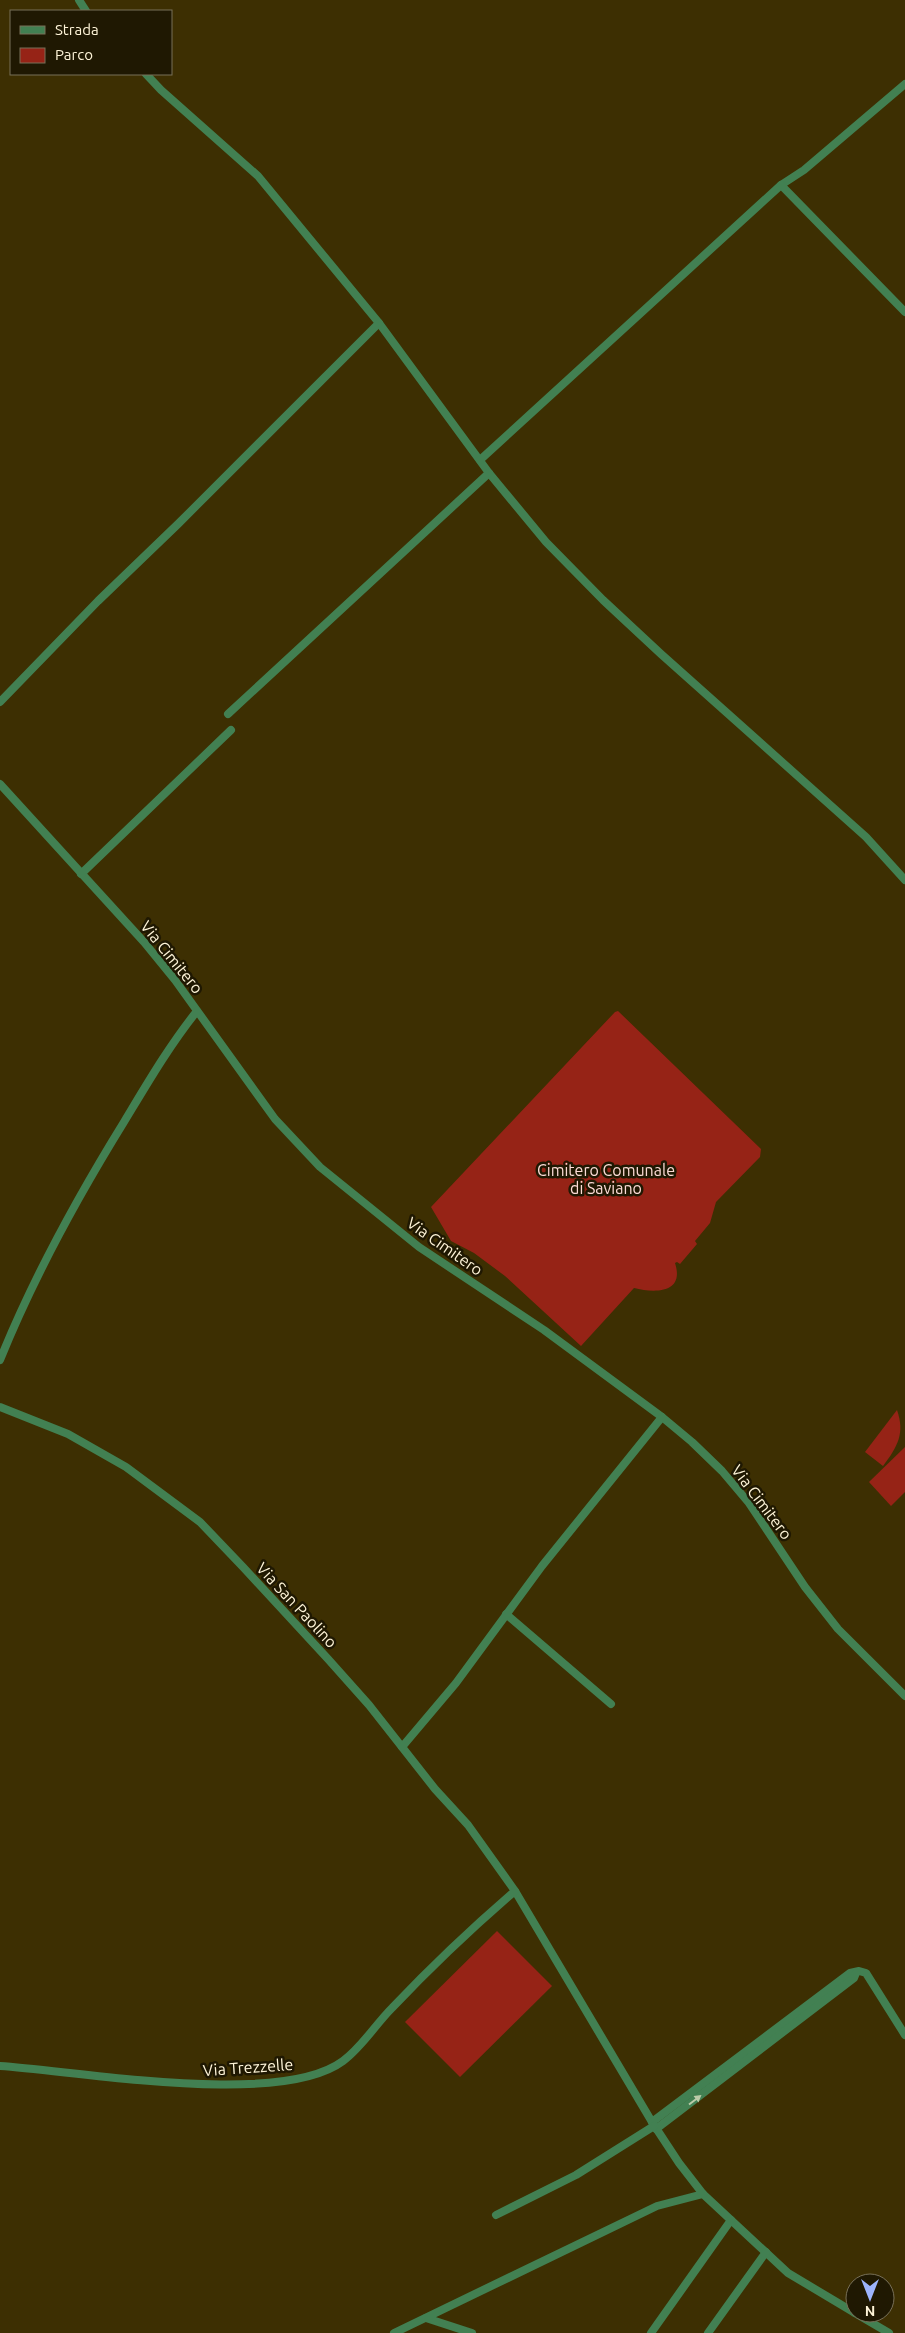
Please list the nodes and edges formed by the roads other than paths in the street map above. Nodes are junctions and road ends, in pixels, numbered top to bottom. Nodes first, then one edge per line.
1 (147, 75) edge
2 (905, 84) edge
3 (782, 185) junction
4 (905, 312) edge
5 (379, 322) junction
6 (480, 460) junction
7 (489, 473) junction
8 (0, 702) edge
9 (228, 714) dead end
10 (231, 730) dead end
11 (0, 784) edge
12 (81, 874) junction
13 (905, 880) edge
14 (197, 1011) junction
15 (0, 1360) edge
16 (0, 1407) edge
17 (662, 1417) junction
18 (506, 1614) junction
19 (905, 1696) edge
20 (611, 1704) dead end
21 (402, 1747) junction
22 (515, 1891) junction
23 (905, 2035) edge
24 (0, 2066) edge
25 (654, 2126) junction
26 (703, 2194) junction
27 (496, 2215) dead end
28 (731, 2220) junction
29 (766, 2252) junction
30 (845, 2307) edge
31 (426, 2318) junction
32 (872, 2323) edge
33 (394, 2333) edge
34 (472, 2333) edge
35 (651, 2333) edge
36 (708, 2333) edge
37 (889, 2333) edge

1 - 5 street
2 - 3 street
3 - 4 street
3 - 6 street
5 - 6 street
5 - 8 street
6 - 7 street
7 - 9 street
7 - 13 street
10 - 12 street
11 - 12 street, Via Cimitero
12 - 14 street, Via Cimitero
14 - 15 street
14 - 17 street, Via Cimitero
16 - 21 street, Via San Paolino
17 - 18 street
17 - 19 street, Via Cimitero
18 - 20 street
18 - 21 street
21 - 22 street, Via San Paolino
22 - 24 street, Via Trezzelle
22 - 25 street, Via San Paolino
23 - 25 street
25 - 26 street, Via San Paolino
25 - 27 street
26 - 28 street, Via San Paolino
26 - 31 street
28 - 29 street, Via San Paolino
28 - 35 street
29 - 30 street, Via San Paolino
29 - 36 street
31 - 33 street
31 - 34 street
32 - 37 street, Via San Paolino

